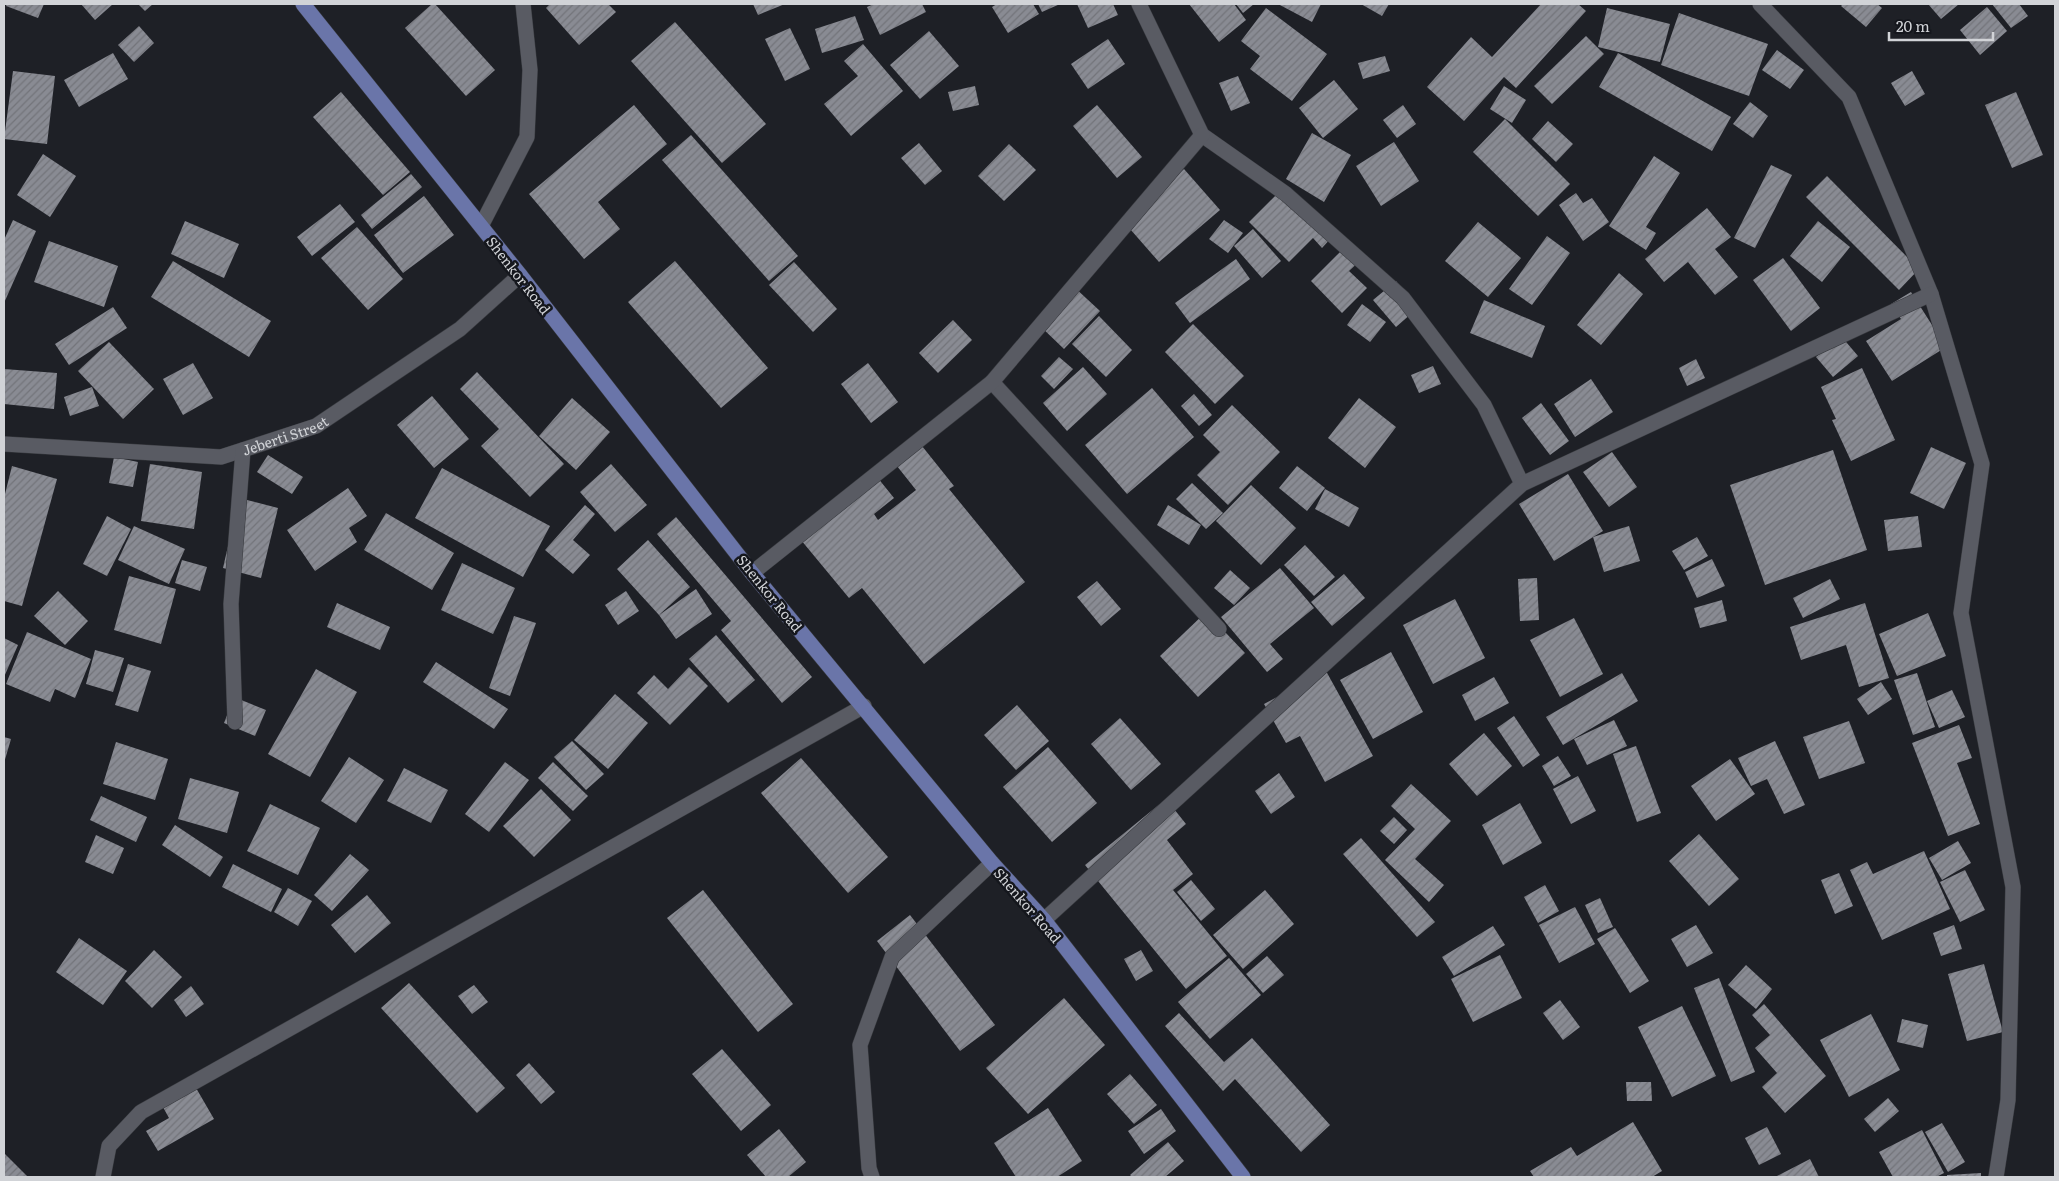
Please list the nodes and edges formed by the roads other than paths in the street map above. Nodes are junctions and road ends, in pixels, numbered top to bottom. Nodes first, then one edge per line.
1 (303, 4) edge
2 (523, 4) edge
3 (1139, 4) edge
4 (1760, 4) edge
5 (1202, 135) junction
6 (481, 226) junction
7 (520, 276) junction
8 (1931, 294) junction
9 (992, 382) junction
10 (4, 444) edge
11 (243, 450) junction
12 (1522, 484) junction
13 (752, 573) junction
14 (1219, 629) dead end
15 (864, 706) junction
16 (235, 722) dead end
17 (992, 863) junction
18 (1044, 920) junction
19 (103, 1177) edge
20 (872, 1177) edge
21 (1242, 1177) edge
22 (1996, 1177) edge

1 - 6 main road, Shenkor Road
2 - 6 street
3 - 5 street
4 - 8 street
5 - 9 street
5 - 12 street
6 - 7 main road, Shenkor Road
7 - 11 street, Jeberti Street
7 - 13 main road, Shenkor Road
8 - 12 street
8 - 22 street
9 - 13 street
9 - 14 street
10 - 11 street, Jeberti Street
11 - 16 street
12 - 18 street
13 - 15 main road, Shenkor Road
15 - 17 main road, Shenkor Road
15 - 19 street
17 - 18 main road, Shenkor Road
17 - 20 street
18 - 21 main road, Shenkor Road

